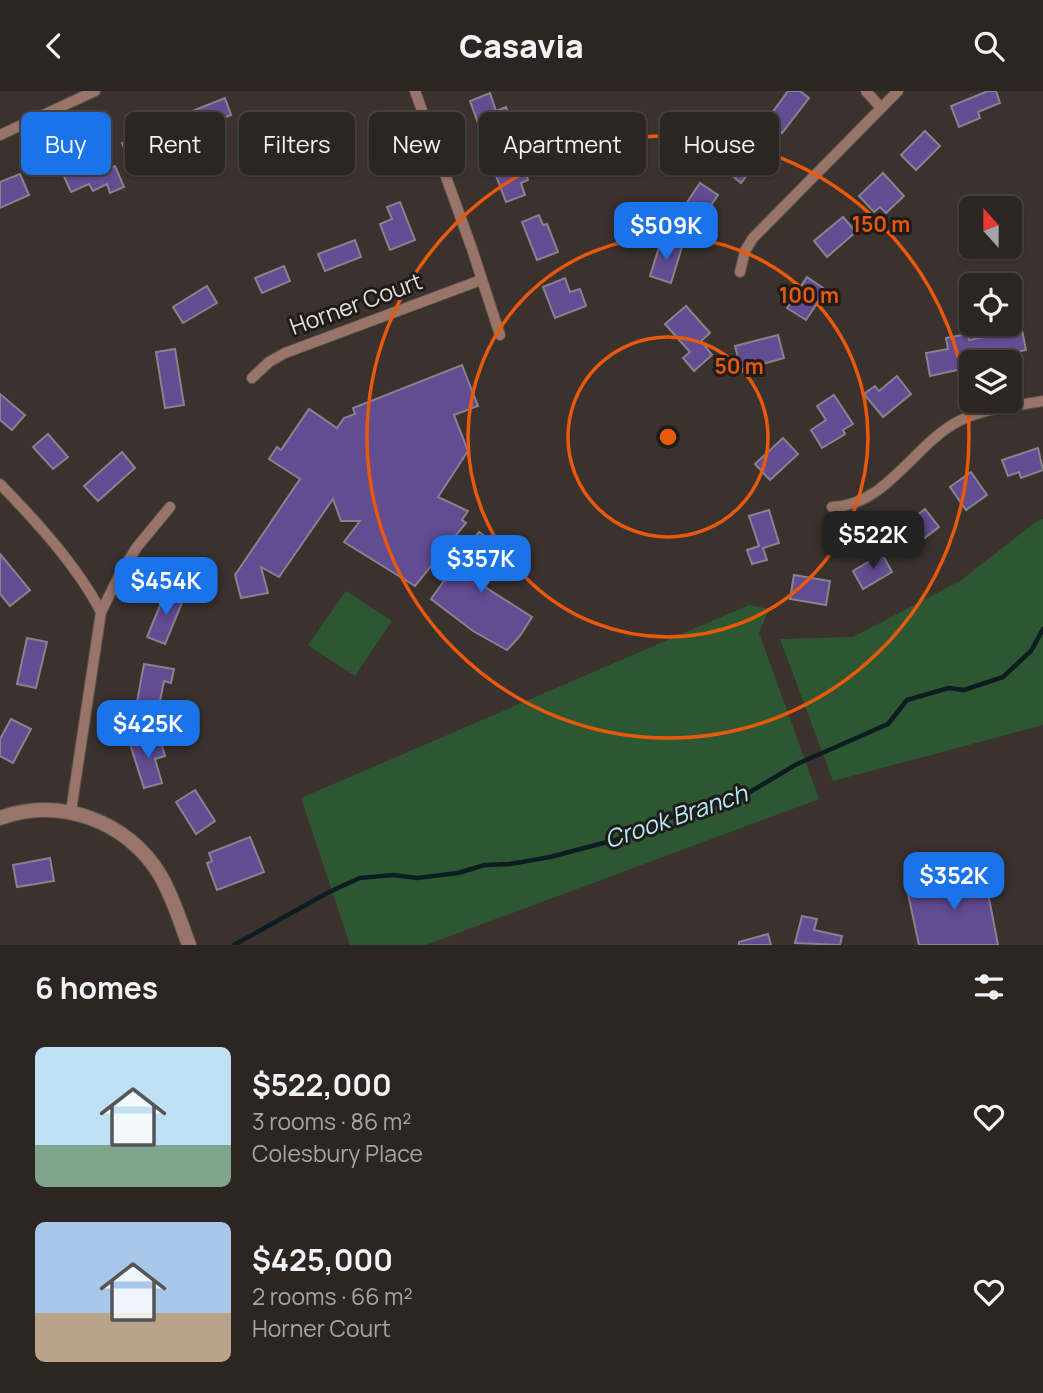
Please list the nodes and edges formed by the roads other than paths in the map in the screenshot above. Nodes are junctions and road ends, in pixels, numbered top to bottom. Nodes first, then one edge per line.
1 (95, 91) edge
2 (415, 91) edge
3 (866, 91) edge
4 (898, 91) edge
5 (881, 108) junction
6 (0, 135) edge
7 (740, 272) dead end
8 (481, 280) junction
9 (500, 335) dead end
10 (252, 377) dead end
11 (1043, 401) edge
12 (0, 484) edge
13 (170, 507) dead end
14 (832, 507) dead end
15 (101, 612) junction
16 (71, 811) junction
17 (0, 818) edge
18 (189, 945) edge

1 - 6 street
2 - 8 street
3 - 5 street
4 - 5 street
5 - 7 street
8 - 9 street
8 - 10 street, Horner Court
11 - 14 street
12 - 15 street
13 - 15 street
15 - 16 street
16 - 17 street
16 - 18 street

